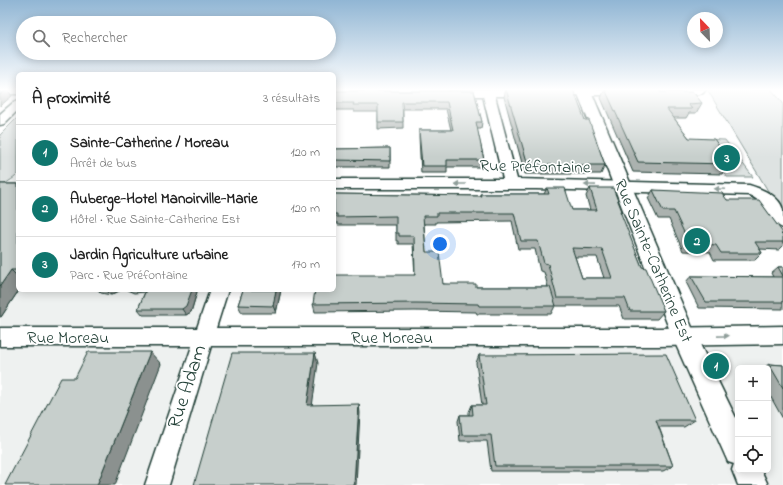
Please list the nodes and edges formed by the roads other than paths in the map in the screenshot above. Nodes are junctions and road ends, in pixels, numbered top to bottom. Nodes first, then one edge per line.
1 (10, 112) edge
2 (492, 112) edge
3 (592, 112) edge
4 (0, 121) edge
5 (336, 184) edge
6 (511, 184) junction
7 (622, 186) junction
8 (783, 222) edge
9 (218, 292) edge
10 (783, 335) edge
11 (684, 336) junction
12 (0, 337) edge
13 (203, 338) junction
14 (735, 446) edge
15 (747, 473) edge
16 (157, 485) edge
17 (753, 485) edge

1 - 4 street
2 - 6 street
3 - 7 street, Rue Sainte-Catherine Est
6 -> 5 street, Rue Préfontaine
7 -> 6 street, Rue Préfontaine
8 -> 7 street, Rue Préfontaine
7 - 11 street, Rue Sainte-Catherine Est
9 - 13 street, Rue Adam
11 -> 10 street, Rue Moreau
11 - 13 street, Rue Moreau
11 - 14 street, Rue Sainte-Catherine Est
12 - 13 street, Rue Moreau
13 - 16 street, Rue Adam
15 - 17 street

